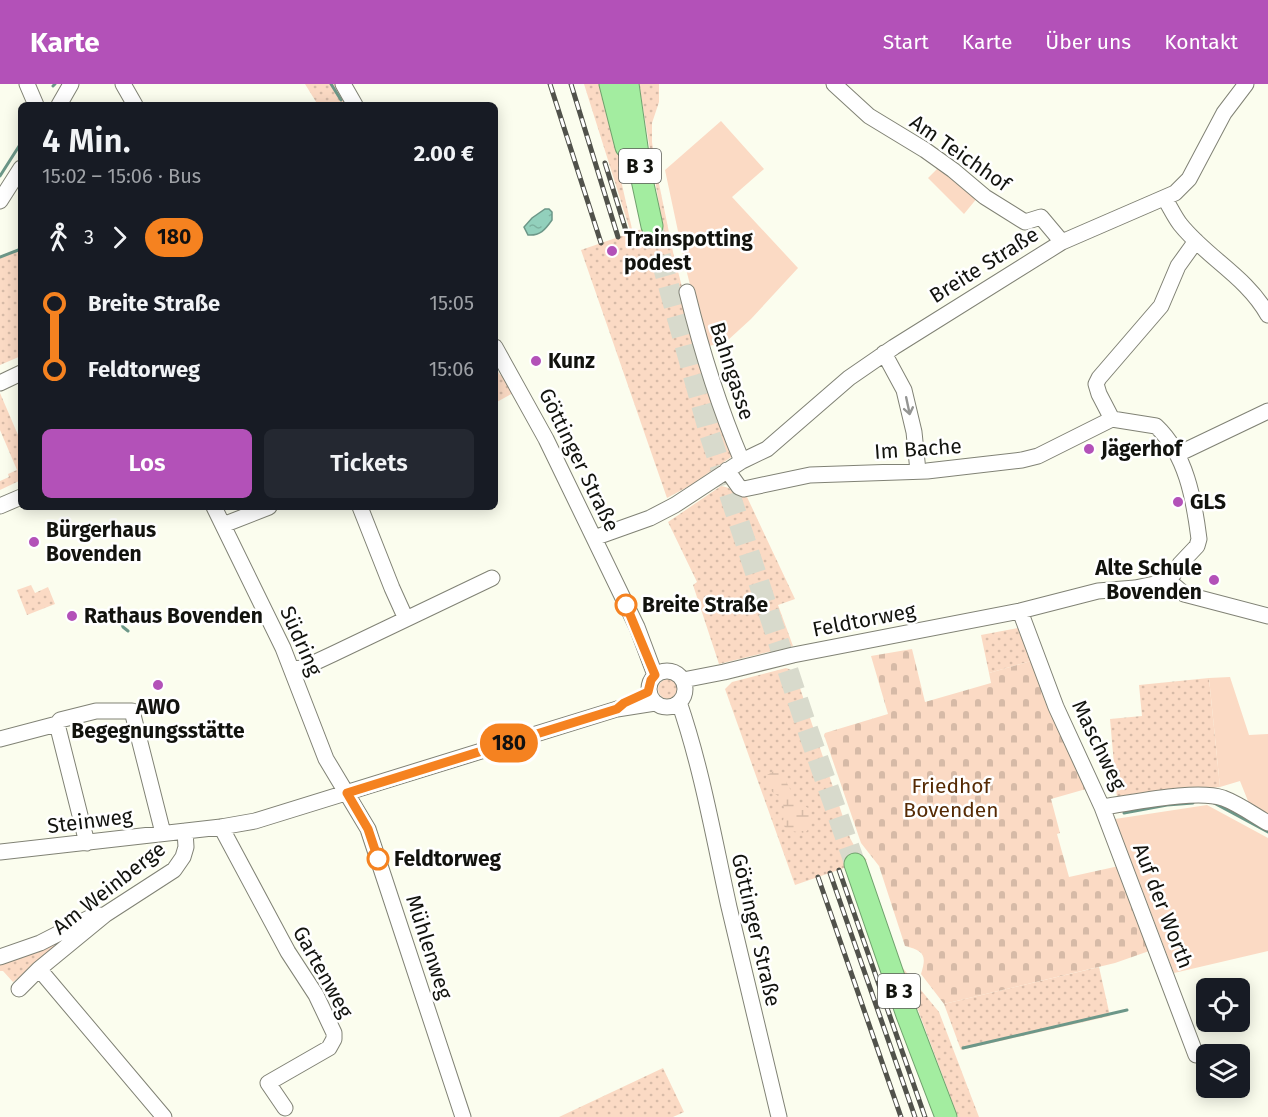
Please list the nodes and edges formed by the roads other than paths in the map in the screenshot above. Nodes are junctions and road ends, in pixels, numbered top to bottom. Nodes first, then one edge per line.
1 (27, 84) edge
2 (71, 84) edge
3 (123, 84) edge
4 (343, 84) edge
5 (610, 84) edge
6 (628, 84) edge
7 (834, 84) edge
8 (1245, 84) edge
9 (35, 102) edge
10 (61, 102) edge
11 (133, 102) edge
12 (353, 102) edge
13 (18, 173) edge
14 (1166, 199) junction
15 (0, 201) edge
16 (1196, 241) junction
17 (1062, 242) junction
18 (687, 292) dead end
19 (1268, 315) edge
20 (498, 352) edge
21 (884, 354) junction
22 (18, 374) edge
23 (0, 383) edge
24 (1268, 411) edge
25 (1112, 418) junction
26 (1178, 454) junction
27 (742, 461) junction
28 (728, 470) junction
29 (918, 471) junction
30 (18, 498) edge
31 (0, 506) edge
32 (216, 510) edge
33 (261, 510) edge
34 (361, 510) edge
35 (223, 525) junction
36 (594, 538) junction
37 (492, 578) dead end
38 (1169, 581) junction
39 (1020, 611) junction
40 (1268, 616) edge
41 (406, 619) junction
42 (292, 669) junction
43 (659, 673) junction
44 (670, 696) junction
45 (57, 724) junction
46 (0, 740) edge
47 (347, 793) junction
48 (1102, 807) junction
49 (1268, 823) edge
50 (221, 827) junction
51 (185, 831) junction
52 (163, 833) junction
53 (87, 843) junction
54 (0, 852) edge
55 (855, 864) tunnel mouth
56 (106, 914) junction
57 (0, 957) edge
58 (39, 969) junction
59 (19, 989) dead end
60 (1196, 1054) dead end
61 (285, 1108) dead end
62 (164, 1117) edge
63 (464, 1117) edge
64 (779, 1117) edge
65 (946, 1117) edge

1 - 9 street
2 - 10 street
3 - 11 street
4 - 12 street
5 - 6 highway, B 3
7 - 17 street, Am Teichhof
8 - 14 street, Breite Straße
13 - 15 street
14 - 16 street
14 - 17 street, Breite Straße
16 - 19 street
16 - 25 street
17 - 21 street, Breite Straße
18 - 27 street, Bahngasse
20 - 36 street, Göttinger Straße
21 - 27 street, Breite Straße
21 -> 29 street
22 - 23 street
24 - 26 street
25 - 26 street
25 - 29 street, Im Bache
26 - 38 street
27 - 28 street, Breite Straße
28 - 29 street, Im Bache
28 - 36 street, Breite Straße
30 - 31 street
32 - 35 street, Südring
33 - 35 street
34 - 41 street
35 - 42 street, Südring
36 - 43 street, Göttinger Straße
37 - 41 street
38 - 39 street, Feldtorweg
38 - 40 street
39 - 44 street, Feldtorweg
39 - 48 street, Maschweg
41 - 42 street
42 - 47 street, Südring
43 - 44 street
43 - 44 street
44 - 47 street, Feldtorweg
44 - 64 street, Göttinger Straße
45 - 46 street
45 - 52 street
45 - 53 street
47 - 50 street, Feldtorweg
47 - 63 street, Mühlenweg
48 - 49 street, Maschweg
48 - 60 street, Auf der Worth
50 - 51 street, Feldtorweg
50 - 61 street, Gartenweg
51 - 52 street, Steinweg
51 - 56 street, Am Weinberge
52 - 53 street, Steinweg
53 - 54 street, Steinweg
55 - 65 highway, B 3
56 - 57 street
56 - 58 street, Am Weinberge
58 - 59 street, Am Weinberge
58 - 62 street

